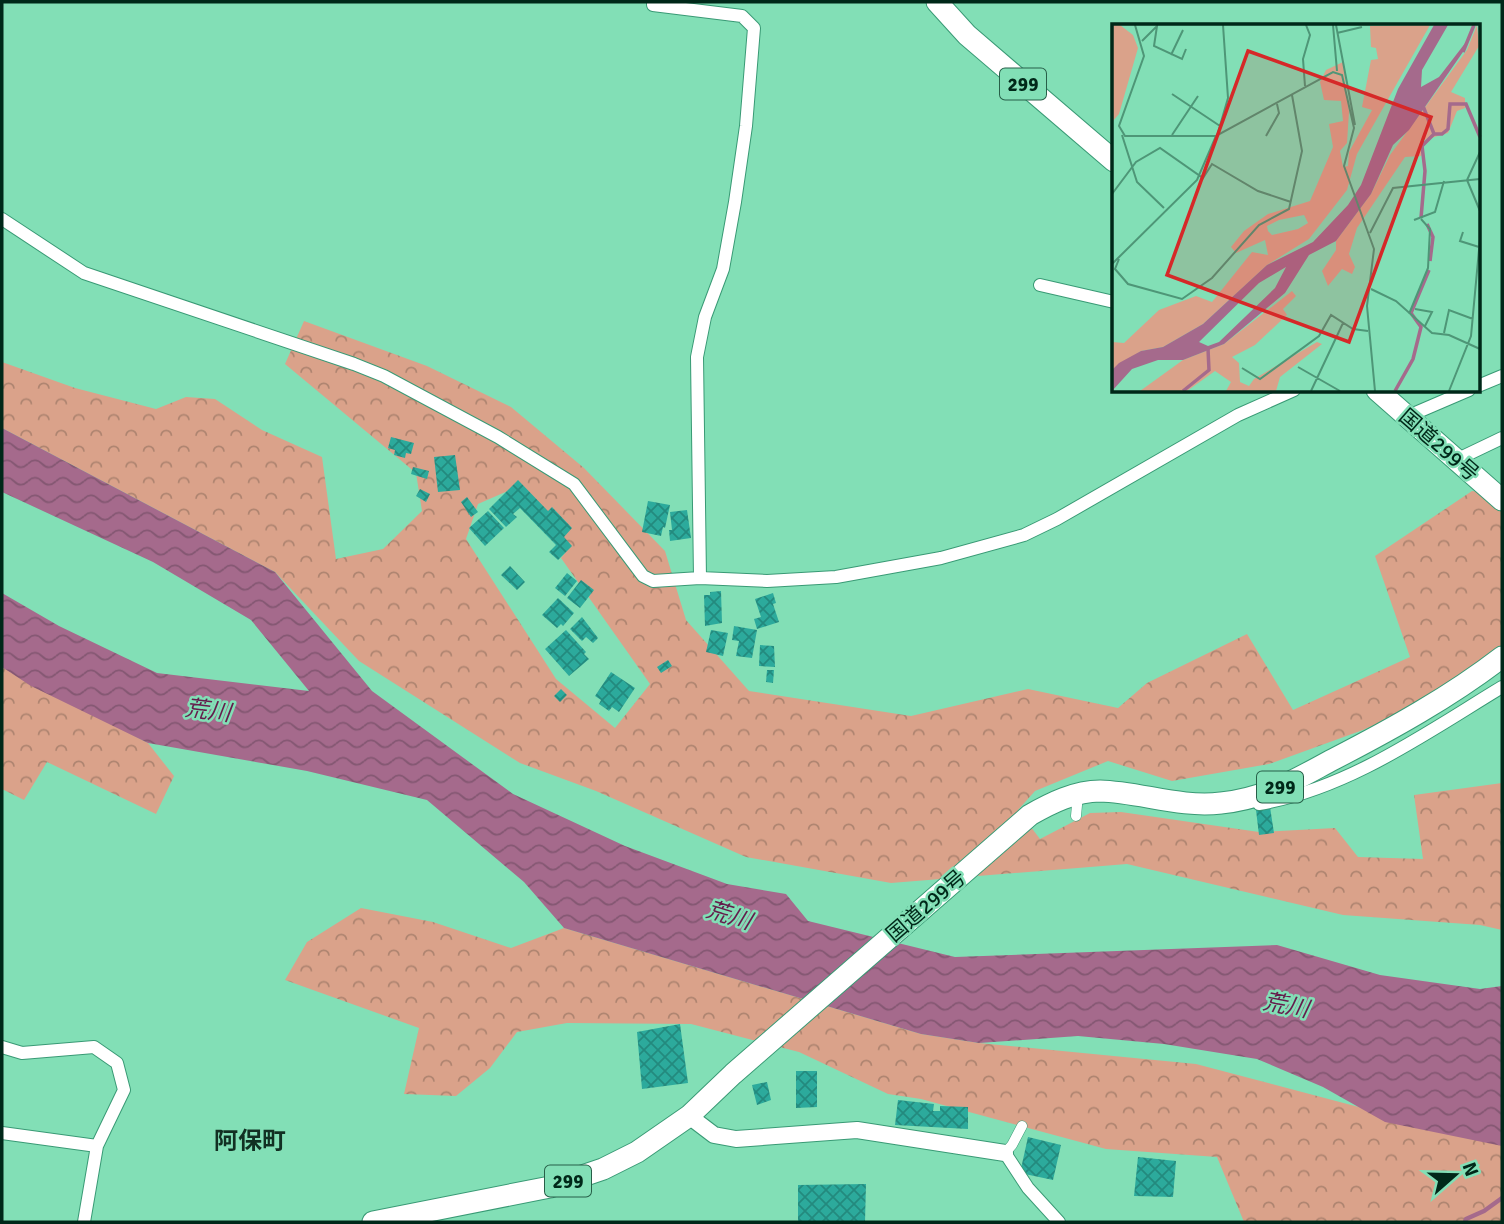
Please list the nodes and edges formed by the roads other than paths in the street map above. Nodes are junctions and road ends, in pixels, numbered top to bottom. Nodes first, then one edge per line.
1 (653, 2) edge
2 (937, 2) edge
3 (1112, 159) edge
4 (2, 219) edge
5 (1040, 285) dead end
6 (1112, 302) edge
7 (1502, 376) edge
8 (1480, 385) edge
9 (1290, 392) edge
10 (1379, 392) edge
11 (1464, 392) edge
12 (1406, 417) junction
13 (1502, 438) edge
14 (1456, 460) junction
15 (1502, 500) edge
16 (700, 579) junction
17 (1502, 657) edge
18 (1502, 687) edge
19 (1078, 794) junction
20 (1220, 804) junction
21 (1076, 816) dead end
22 (2, 1047) edge
23 (689, 1116) junction
24 (1022, 1126) dead end
25 (2, 1133) edge
26 (97, 1146) junction
27 (1005, 1153) junction
28 (84, 1222) edge
29 (373, 1222) edge
30 (1059, 1222) edge

1 - 16 street
2 - 3 highway, 299
4 - 16 street
5 - 6 street
7 - 8 street
9 - 16 street
10 - 12 highway, 国道299号
11 - 12 street
12 - 14 highway, 国道299号
13 - 14 street
14 - 15 highway, 国道299号
17 - 20 highway, 国道299号 / 299
18 - 20 street
19 - 20 highway, 国道299号 / 299
19 - 21 street
19 - 23 highway, 国道299号 / 299
22 - 26 street
23 - 27 street
23 - 29 highway, 国道299号 / 299
24 - 27 street
25 - 26 street
26 - 28 street
27 - 30 street

